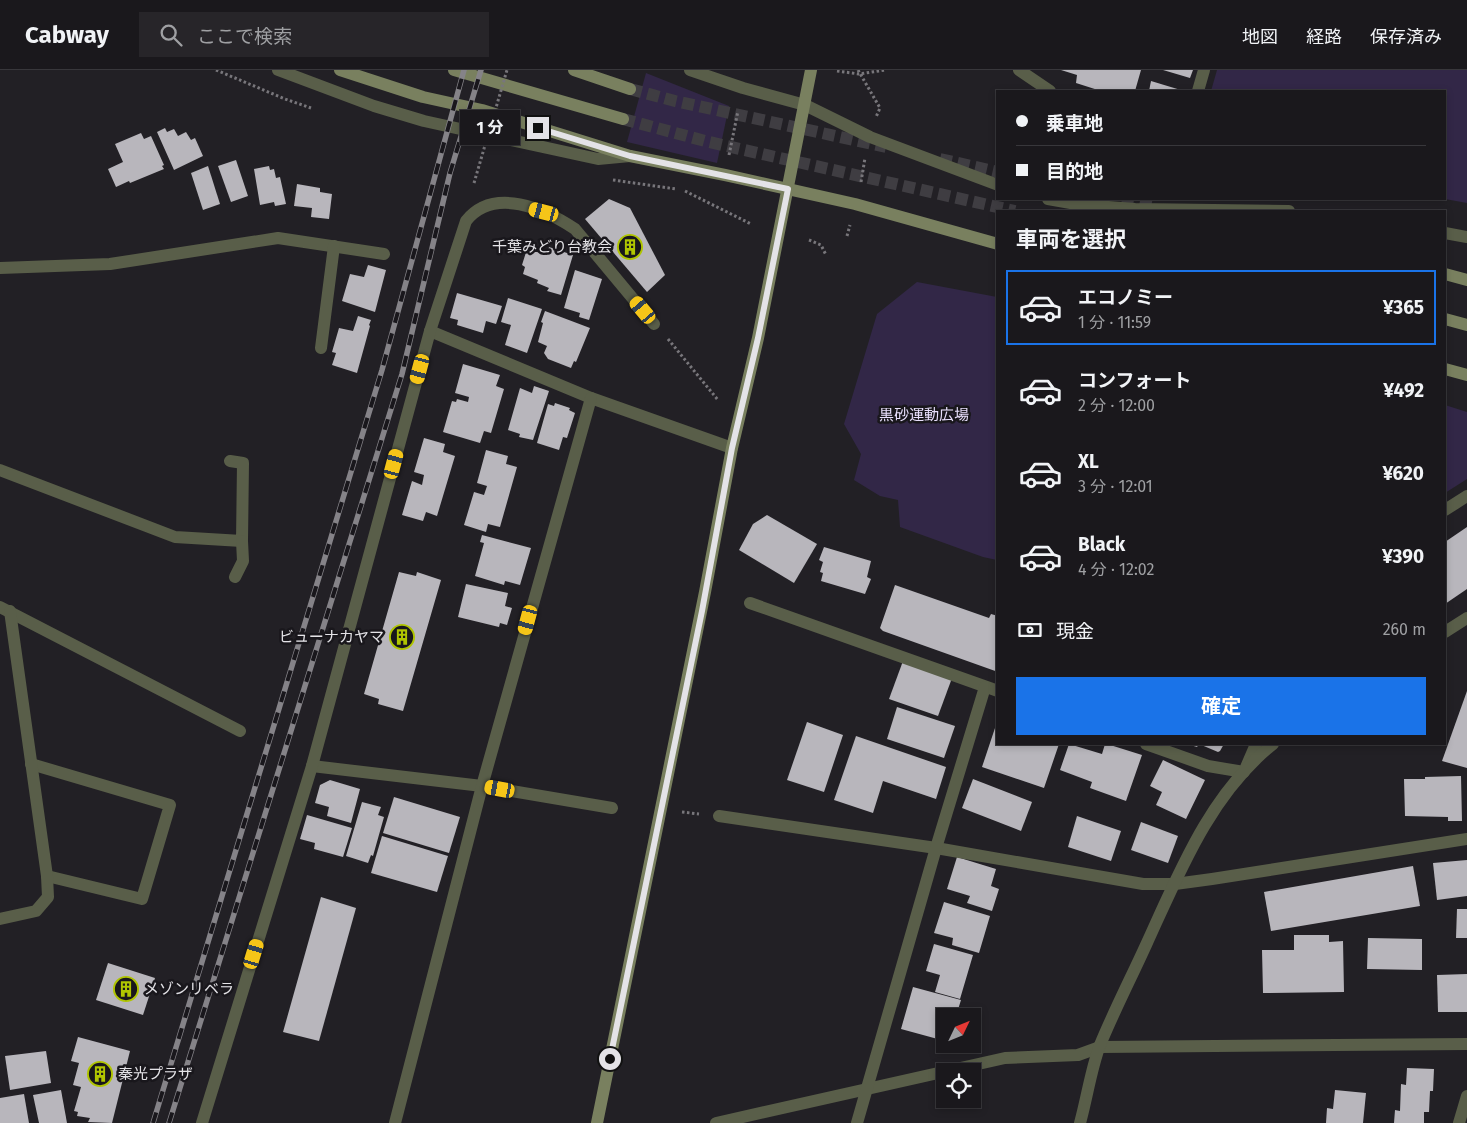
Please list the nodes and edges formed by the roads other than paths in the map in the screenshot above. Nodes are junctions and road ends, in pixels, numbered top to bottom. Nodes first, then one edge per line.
1 (278, 70) edge
2 (340, 70) edge
3 (454, 70) edge
4 (574, 70) edge
5 (690, 70) edge
6 (812, 70) edge
7 (1019, 70) edge
8 (1204, 70) edge
9 (630, 89) tunnel mouth
10 (1049, 90) edge
11 (1198, 90) edge
12 (805, 105) junction
13 (623, 119) tunnel mouth
14 (630, 156) junction
15 (996, 185) edge
16 (788, 189) junction
17 (1054, 200) edge
18 (1266, 210) edge
19 (1446, 232) edge
20 (1467, 237) edge
21 (996, 243) edge
22 (334, 246) junction
23 (384, 254) dead end
24 (0, 268) edge
25 (1446, 274) edge
26 (1467, 280) edge
27 (1446, 319) edge
28 (654, 324) road end
29 (1467, 325) edge
30 (430, 331) junction
31 (322, 348) dead end
32 (1446, 368) edge
33 (1467, 375) edge
34 (591, 398) junction
35 (732, 448) junction
36 (230, 461) dead end
37 (0, 470) edge
38 (1467, 496) edge
39 (1446, 509) edge
40 (242, 541) junction
41 (235, 577) dead end
42 (750, 603) dead end
43 (5, 609) edge
44 (1467, 618) edge
45 (1446, 631) edge
46 (985, 687) junction
47 (996, 690) edge
48 (240, 731) dead end
49 (1149, 745) edge
50 (1256, 745) edge
51 (1272, 745) edge
52 (31, 764) junction
53 (312, 766) junction
54 (1244, 772) junction
55 (482, 786) junction
56 (612, 808) dead end
57 (719, 816) dead end
58 (1467, 839) edge
59 (936, 848) junction
60 (47, 876) junction
61 (1175, 884) junction
62 (0, 919) edge
63 (1467, 1044) edge
64 (1100, 1047) junction
65 (867, 1089) junction
66 (1467, 1096) edge
67 (202, 1123) edge
68 (395, 1123) edge
69 (597, 1123) edge
70 (716, 1123) edge
71 (857, 1123) edge
72 (1080, 1123) edge
73 (1458, 1123) edge

1 - 14 street
2 - 14 street
3 - 13 street
4 - 9 street
5 - 12 street
6 - 12 street
7 - 10 street
8 - 11 street
12 - 15 street
12 - 16 street
14 - 16 street
16 - 21 street
16 - 35 street
17 - 18 street
19 - 20 street
22 - 23 street
22 - 24 street
22 - 31 street
25 - 26 street
27 - 29 street
28 - 30 street
30 - 34 street
30 - 53 street
32 - 33 street
34 - 35 street
34 - 55 street
35 - 69 street
36 - 40 street
37 - 40 street
38 - 39 street
40 - 41 street
42 - 46 street
43 - 48 street
43 - 52 street
44 - 45 street
46 - 47 street
46 - 59 street
49 - 54 street
50 - 54 street
51 - 54 street
52 - 60 street
52 - 60 street
53 - 55 street
53 - 67 street
54 - 61 street
55 - 56 street
55 - 68 street
57 - 59 street
58 - 61 street
59 - 61 street
59 - 65 street
60 - 62 street
61 - 64 street
63 - 64 street
64 - 65 street
64 - 72 street
65 - 70 street
65 - 71 street
66 - 73 street

